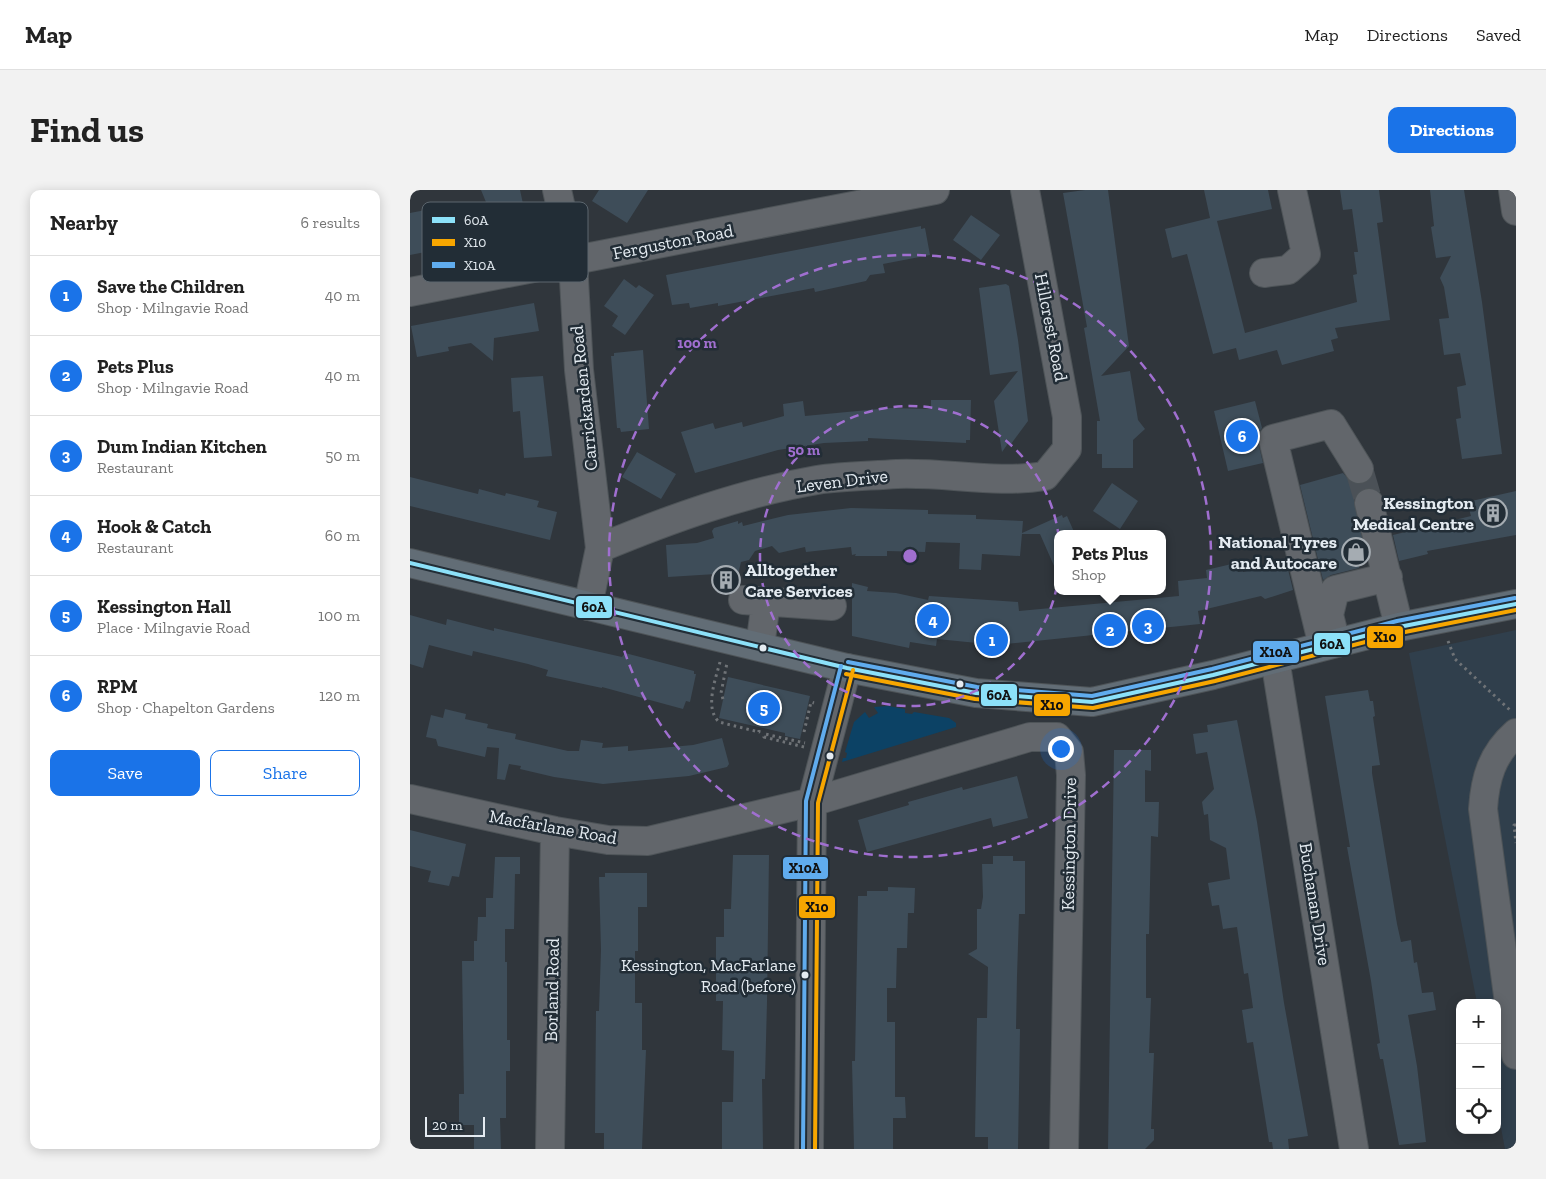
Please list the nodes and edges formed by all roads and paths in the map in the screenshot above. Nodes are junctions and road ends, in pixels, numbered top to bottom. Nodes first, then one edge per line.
1 (935, 190) edge
2 (1025, 190) edge
3 (1292, 190) edge
4 (1513, 190) edge
5 (1516, 211) edge
6 (588, 258) edge
7 (1264, 273) dead end
8 (463, 282) edge
9 (574, 282) edge
10 (410, 292) edge
11 (1057, 462) joint
12 (1359, 469) tunnel mouth
13 (1369, 503) tunnel mouth
14 (600, 548) junction
15 (410, 563) edge
16 (1388, 576) junction
17 (588, 606) junction
18 (832, 606) dead end
19 (1511, 608) edge
20 (1399, 627) junction
21 (1448, 640) dead end
22 (1330, 645) junction
23 (760, 646) junction
24 (721, 658) dead end
25 (1275, 658) junction
26 (728, 659) dead end
27 (847, 668) junction
28 (723, 698) dead end
29 (1514, 723) edge
30 (759, 730) dead end
31 (799, 741) dead end
32 (803, 746) dead end
33 (410, 799) edge
34 (812, 802) junction
35 (1516, 825) edge
36 (555, 831) junction
37 (1516, 843) edge
38 (1516, 1055) edge
39 (550, 1149) edge
40 (809, 1149) edge
41 (1064, 1149) edge
42 (1354, 1149) edge

1 - 6 street, Ferguston Road
2 - 11 street, Hillcrest Road
3 - 7 street
4 - 5 street
8 - 10 street, Ferguston Road
9 - 14 street, Carrickarden Road
11 - 14 street, Leven Drive
12 - 22 street
13 - 16 street
14 - 17 street, Carrickarden Road
15 - 17 main road
16 - 20 street
16 - 22 street
17 - 23 main road
18 - 23 street
19 - 20 main road
20 - 22 main road
21 - 29 path
22 - 25 main road
23 - 27 main road
24 - 30 path
25 - 27 main road
25 - 42 street, Buchanan Drive
26 - 28 path
27 - 34 street
29 - 38 street
31 - 32 path
33 - 36 street, Macfarlane Road
34 - 36 street, Macfarlane Road
34 - 40 street
34 - 41 street, Kessington Drive
35 - 37 path
36 - 39 street, Borland Road

